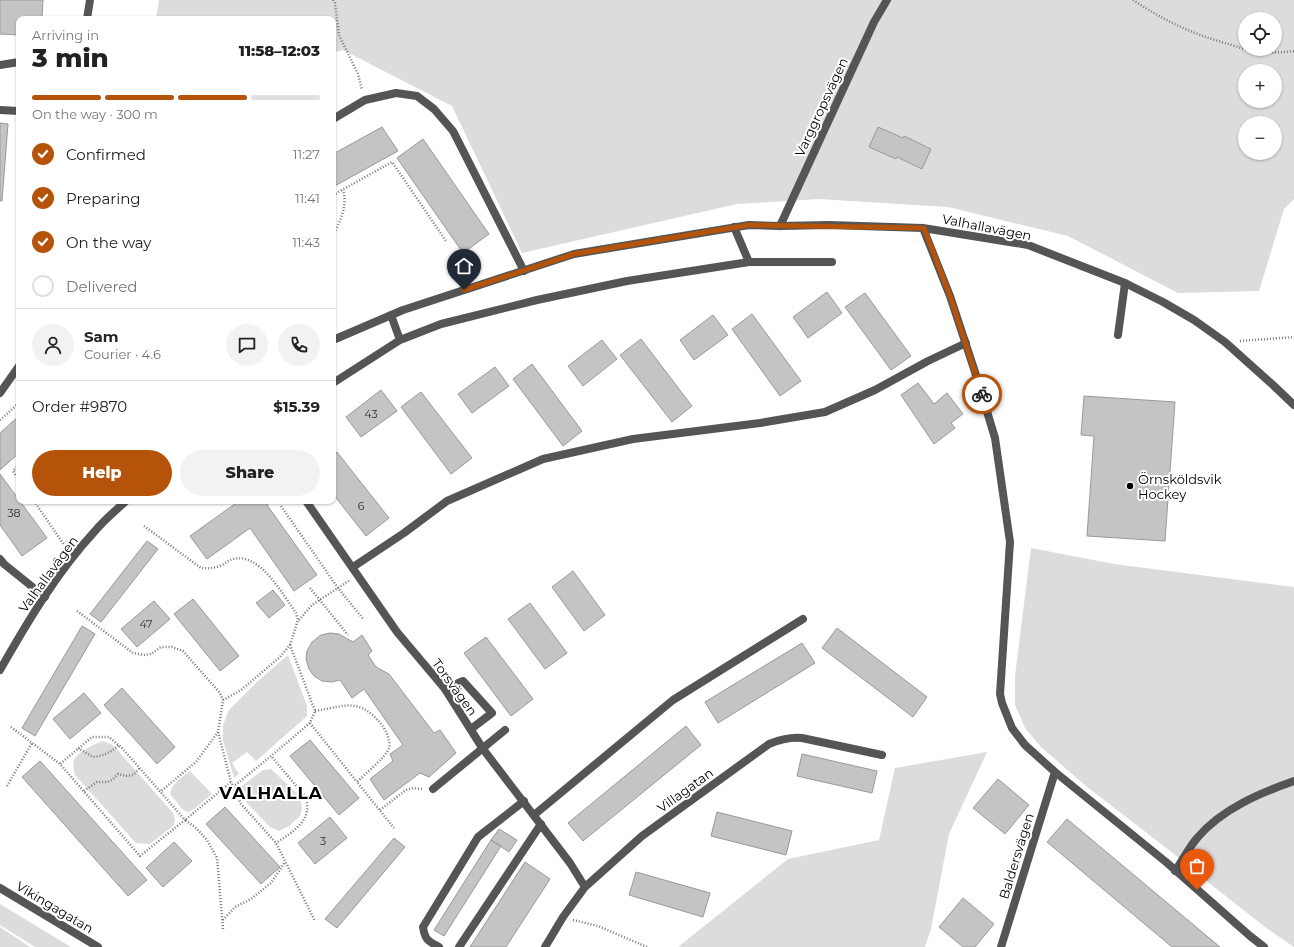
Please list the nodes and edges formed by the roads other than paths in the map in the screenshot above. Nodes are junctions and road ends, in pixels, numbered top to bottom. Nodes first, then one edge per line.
1 (90, 0) edge
2 (887, 0) edge
3 (87, 16) edge
4 (16, 62) edge
5 (0, 65) edge
6 (0, 110) edge
7 (16, 111) edge
8 (336, 117) edge
9 (780, 226) junction
10 (734, 227) junction
11 (924, 228) junction
12 (749, 262) junction
13 (832, 262) dead end
14 (524, 271) junction
15 (1125, 283) junction
16 (392, 315) junction
17 (1118, 335) dead end
18 (336, 339) edge
19 (400, 340) junction
20 (966, 343) junction
21 (16, 370) edge
22 (336, 381) edge
23 (0, 393) edge
24 (1294, 405) edge
25 (123, 504) edge
26 (308, 504) edge
27 (0, 559) edge
28 (353, 567) junction
29 (45, 597) junction
30 (803, 619) dead end
31 (0, 670) edge
32 (445, 689) junction
33 (471, 729) junction
34 (505, 730) dead end
35 (483, 749) junction
36 (882, 755) dead end
37 (1054, 772) junction
38 (1294, 781) edge
39 (432, 789) road end
40 (524, 801) junction
41 (534, 814) junction
42 (541, 824) junction
43 (1175, 871) junction
44 (585, 887) junction
45 (0, 888) edge
46 (98, 947) edge
47 (439, 947) edge
48 (459, 947) edge
49 (545, 947) edge
50 (1001, 947) edge
51 (1264, 947) edge

1 - 3 street
2 - 9 street, Varggropsvägen
4 - 5 street
6 - 7 street
8 - 14 street
9 - 10 street, Valhallavägen
9 - 11 street, Valhallavägen
10 - 12 street
10 - 14 street, Valhallavägen
11 - 15 street, Valhallavägen
11 - 20 street
12 - 13 street
12 - 19 street
14 - 16 street, Valhallavägen
15 - 17 street
15 - 24 street, Valhallavägen
16 - 18 street, Valhallavägen
16 - 19 street
19 - 22 street
20 - 28 street
20 - 37 street
21 - 23 street
25 - 29 street, Valhallavägen
26 - 28 street, Torsvägen
27 - 29 street
28 - 32 street, Torsvägen
29 - 31 street, Valhallavägen
30 - 41 street
32 - 33 street, Torsvägen
32 - 33 street
33 - 35 street, Torsvägen
34 - 35 street
35 - 39 street
35 - 40 street, Torsvägen
36 - 44 street, Villagatan
37 - 43 street
37 - 50 street, Baldersvägen
38 - 43 street
40 - 41 street, Torsvägen
40 - 47 street
41 - 42 street, Torsvägen
42 - 44 street, Torsvägen
42 - 48 street
43 - 51 street
44 - 49 street, Villagatan
45 - 46 street, Vikingagatan

